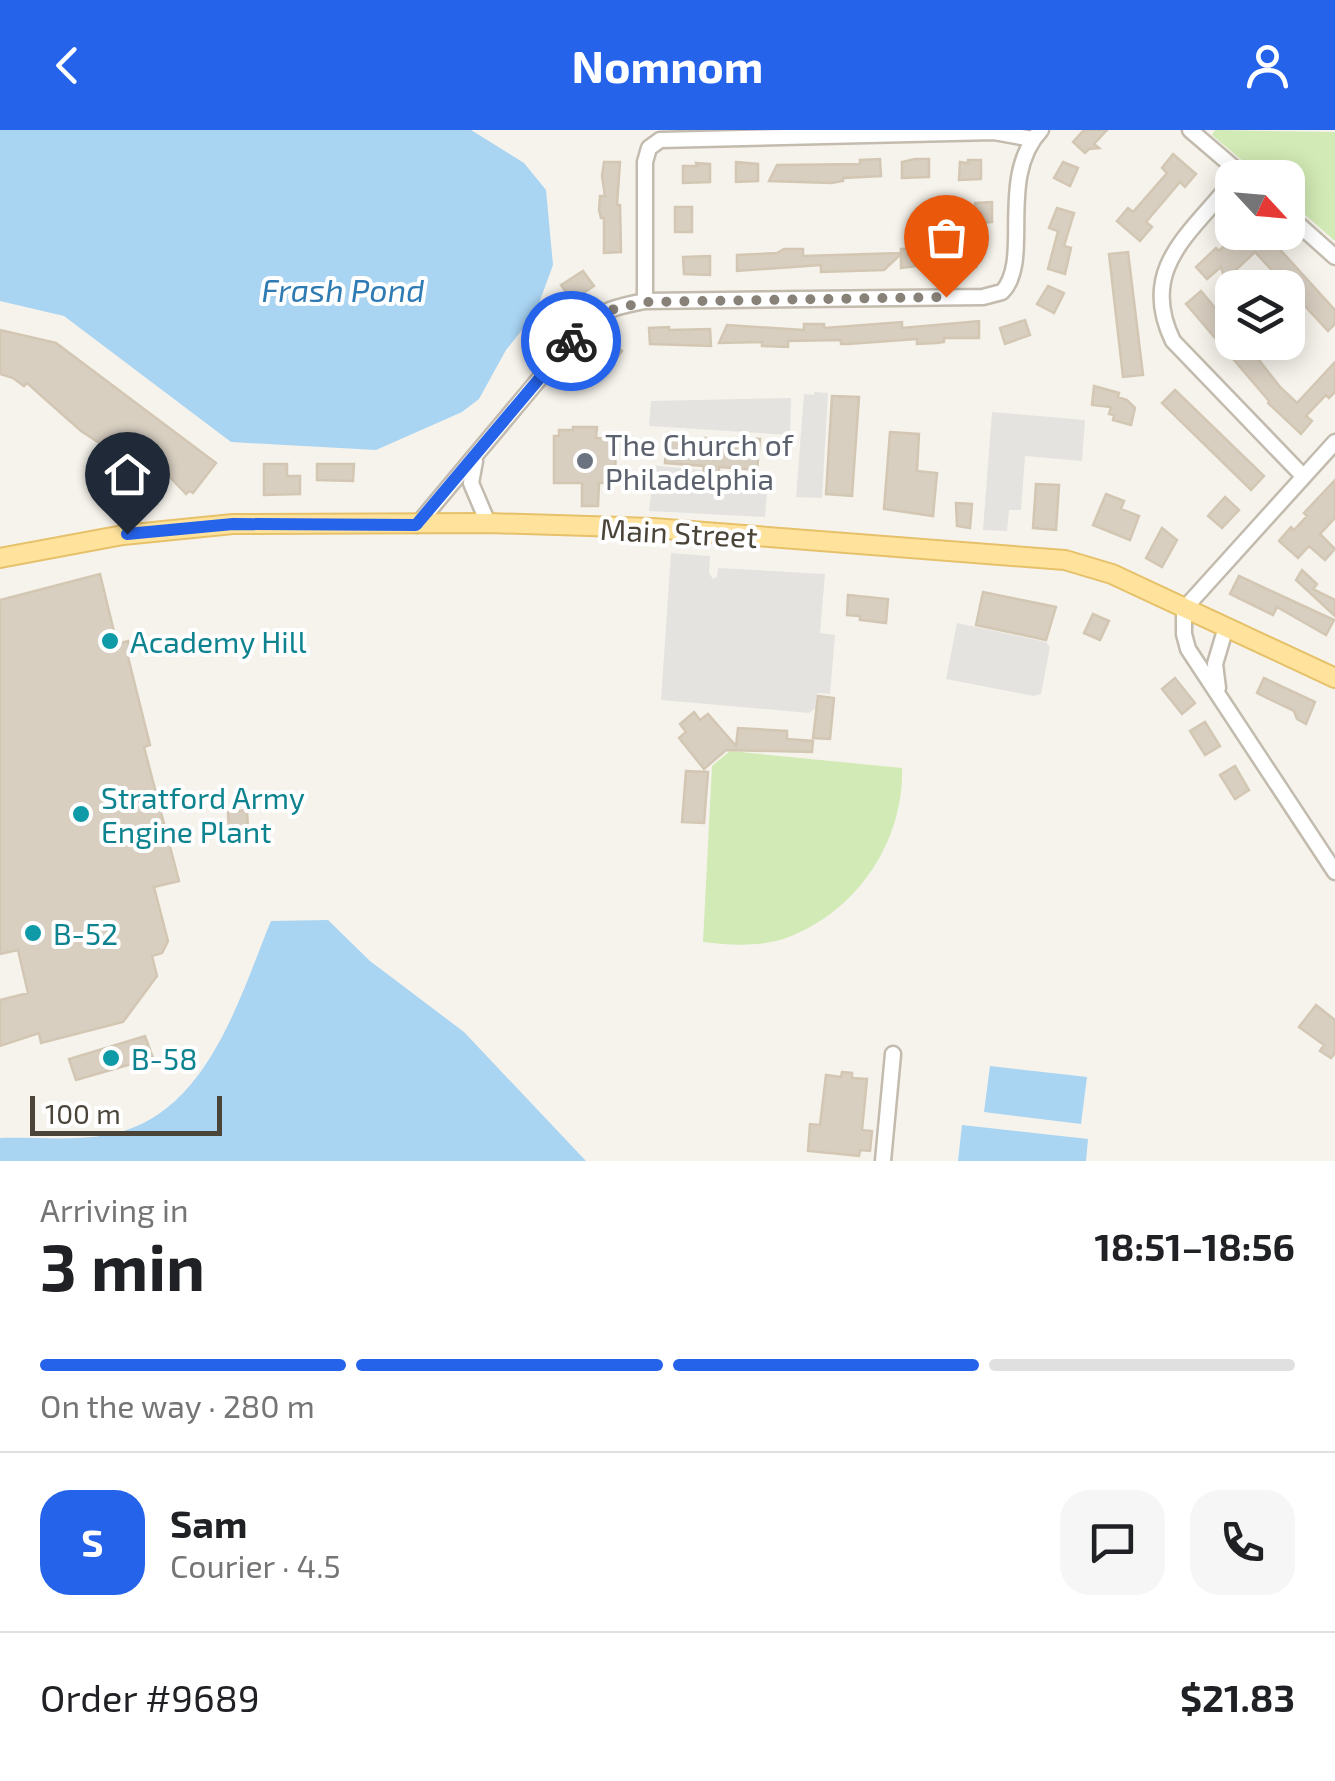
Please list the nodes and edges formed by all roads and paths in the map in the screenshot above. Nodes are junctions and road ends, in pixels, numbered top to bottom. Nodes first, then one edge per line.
1 (1190, 130) edge
2 (1037, 135) edge
3 (1221, 160) edge
4 (1215, 207) edge
5 (1305, 230) edge
6 (1335, 257) edge
7 (645, 302) junction
8 (1335, 442) edge
9 (476, 455) junction
10 (1304, 476) junction
11 (488, 523) junction
12 (416, 525) junction
13 (0, 558) edge
14 (1184, 608) junction
15 (1226, 627) junction
16 (1335, 678) edge
17 (1218, 689) junction
18 (1335, 872) edge
19 (893, 1054) dead end
20 (883, 1161) edge

1 - 3 street
2 - 7 street
2 - 7 street
4 - 10 street
5 - 6 street
7 - 9 street
8 - 10 street
9 - 11 street
9 - 12 street
10 - 14 street
11 - 12 main road, Main Street
11 - 14 main road, Main Street
12 - 13 main road, Main Street
14 - 15 main road, Main Street
14 - 17 street
15 - 16 main road, Main Street
15 - 17 street
17 - 18 street
19 - 20 street

